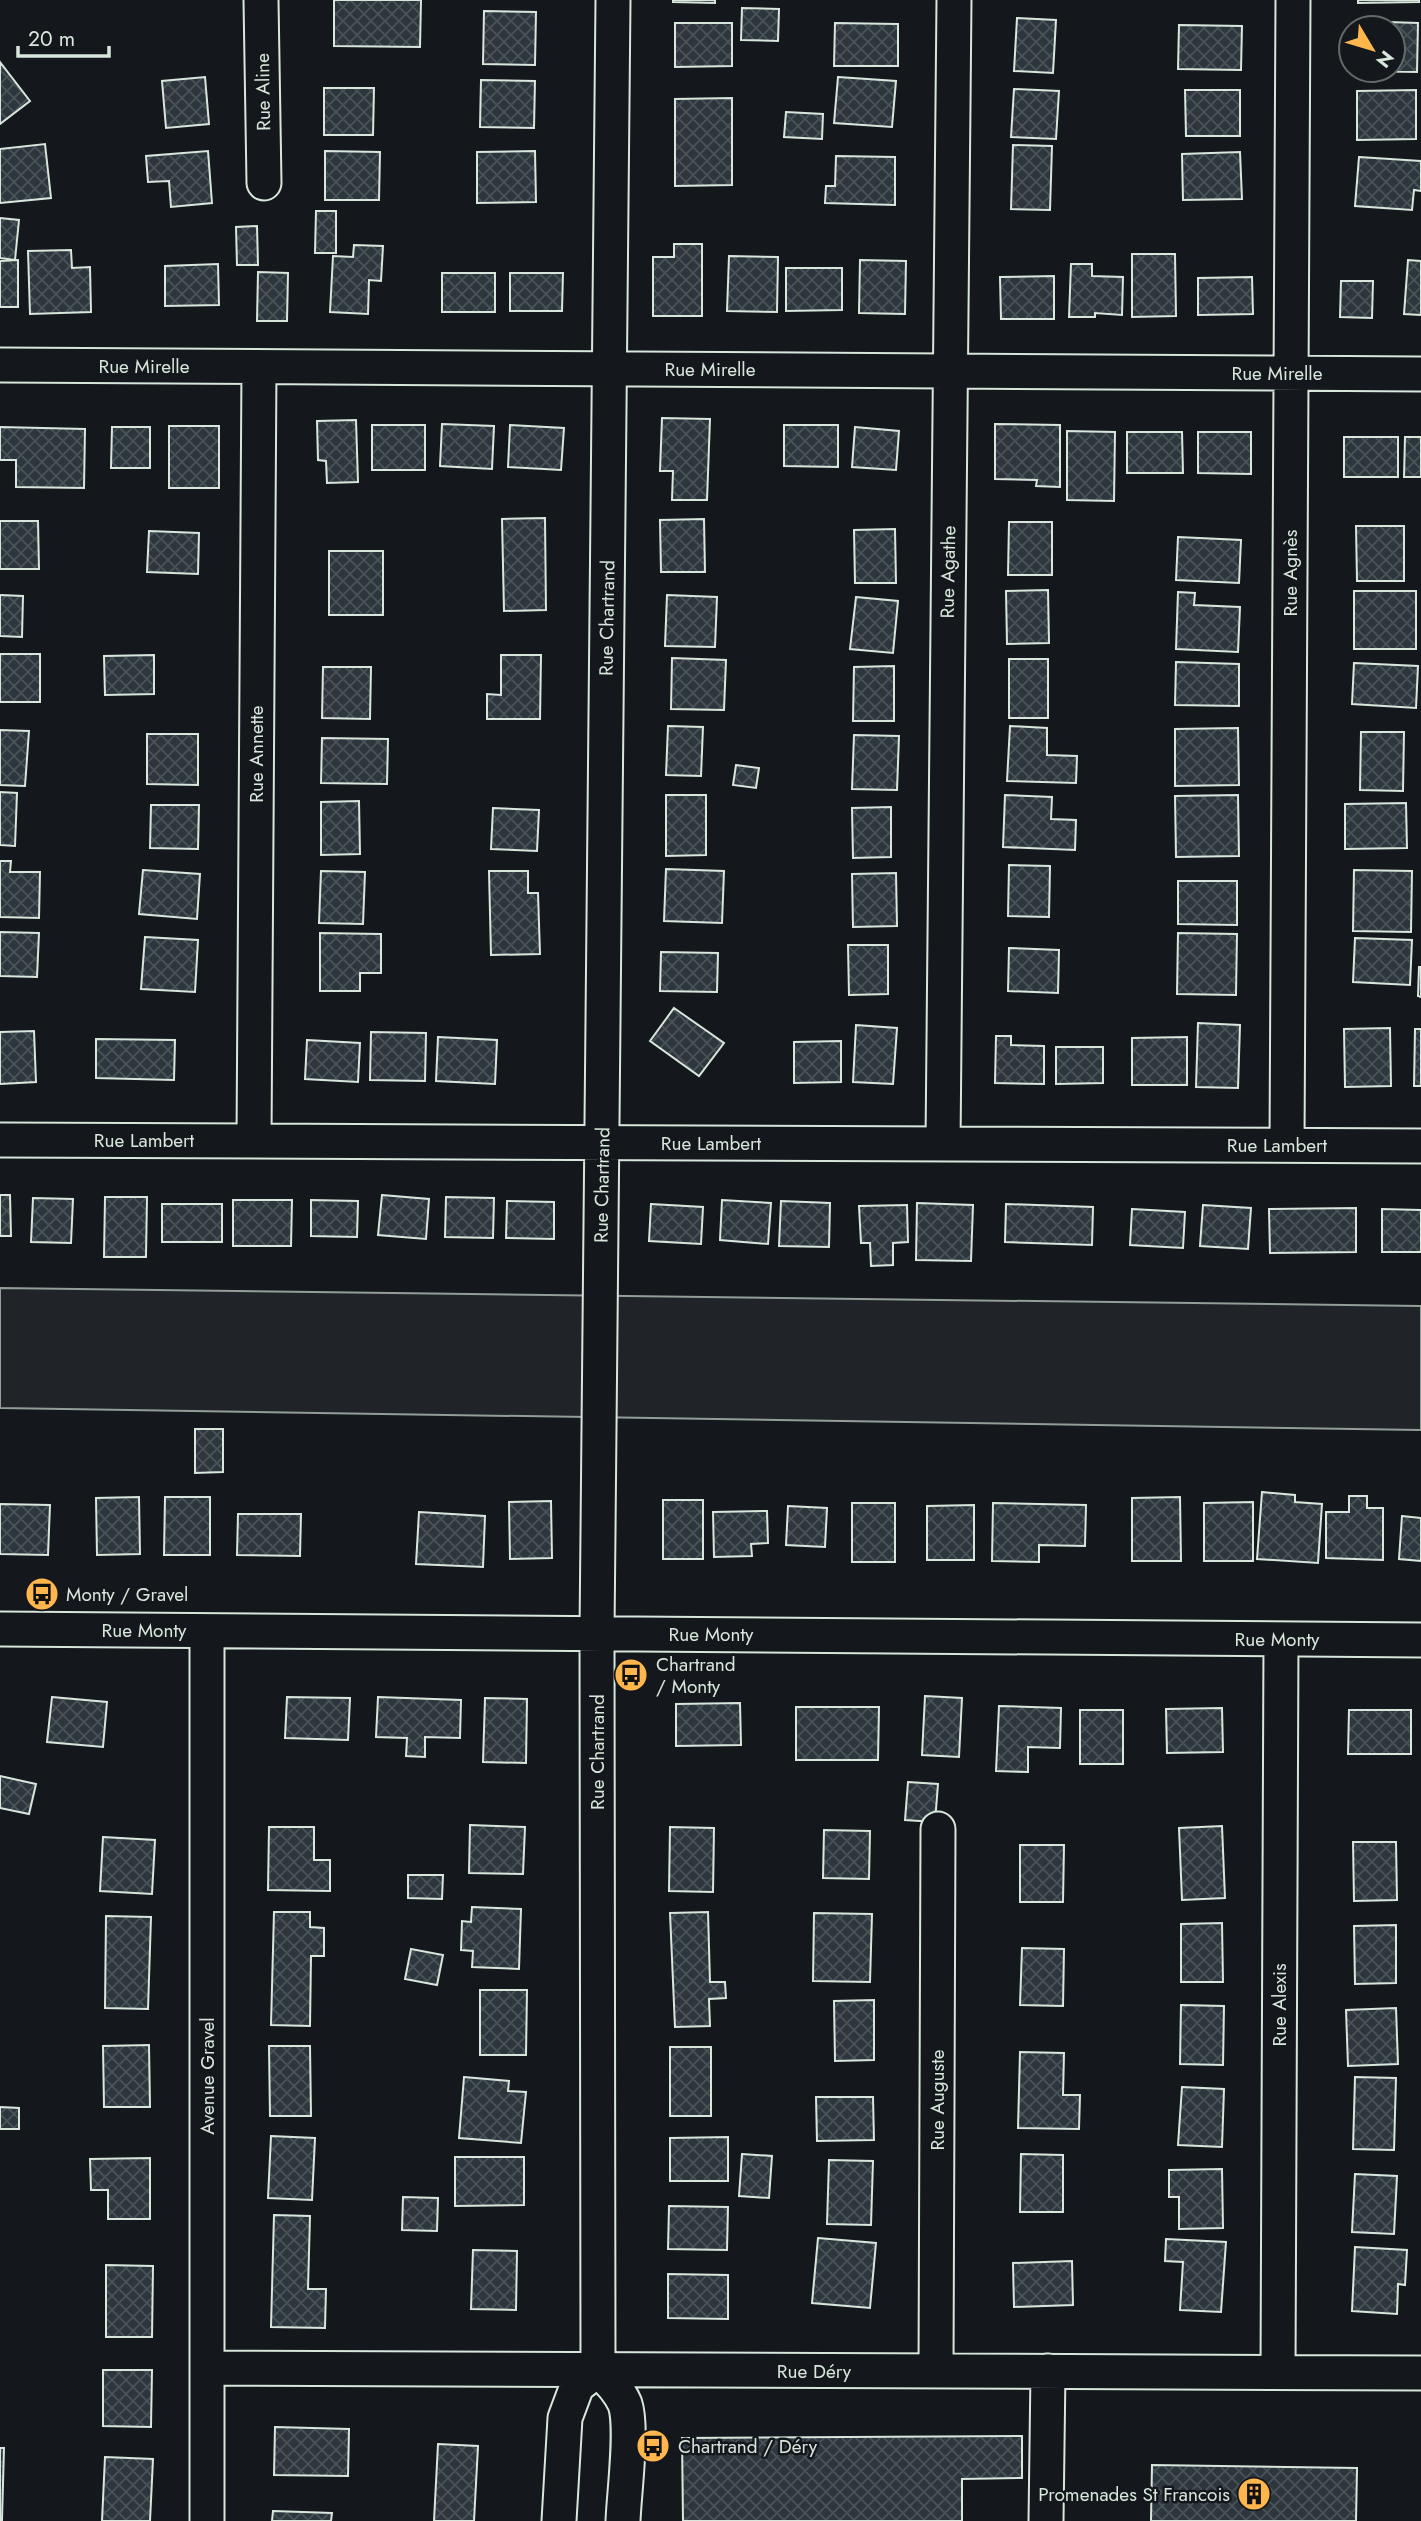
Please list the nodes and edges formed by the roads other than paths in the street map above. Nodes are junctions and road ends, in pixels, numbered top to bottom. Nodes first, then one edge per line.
1 (261, 0) edge
2 (613, 0) edge
3 (954, 0) edge
4 (1293, 0) edge
5 (264, 183) dead end
6 (0, 365) edge
7 (259, 367) junction
8 (610, 369) junction
9 (950, 371) junction
10 (1291, 373) junction
11 (1421, 374) edge
12 (0, 1140) edge
13 (254, 1141) junction
14 (602, 1142) junction
15 (943, 1144) junction
16 (1287, 1145) junction
17 (1421, 1146) edge
18 (0, 1629) edge
19 (207, 1630) junction
20 (597, 1633) junction
21 (1281, 1639) junction
22 (1421, 1640) edge
23 (938, 1829) dead end
24 (207, 2368) junction
25 (598, 2370) junction
26 (936, 2371) junction
27 (1048, 2371) junction
28 (1278, 2372) junction
29 (1421, 2373) edge
30 (207, 2521) edge
31 (559, 2521) edge
32 (623, 2521) edge
33 (1046, 2521) edge

1 - 5 street, Rue Aline
2 - 8 street, Rue Chartrand
3 - 9 street, Rue Agathe
4 - 10 street, Rue Agnès
6 - 7 street, Rue Mirelle
7 - 8 street, Rue Mirelle
7 - 13 street, Rue Annette
8 - 9 street, Rue Mirelle
8 - 14 street, Rue Chartrand
9 - 10 street, Rue Mirelle
9 - 15 street, Rue Agathe
10 - 11 street, Rue Mirelle
10 - 16 street, Rue Agnès
12 - 13 street, Rue Lambert
13 - 14 street, Rue Lambert
14 - 15 street, Rue Lambert
14 - 20 street, Rue Chartrand
15 - 16 street, Rue Lambert
16 - 17 street, Rue Lambert
18 - 19 street, Rue Monty
19 - 20 street, Rue Monty
19 - 24 street, Avenue Gravel
20 - 21 street, Rue Monty
20 - 25 street, Rue Chartrand
21 - 22 street, Rue Monty
21 - 28 street, Rue Alexis
23 - 26 street, Rue Auguste
24 - 25 street, Rue Déry
24 - 30 street, Avenue Gravel
25 - 26 street, Rue Déry
25 - 31 street
25 - 32 street
26 - 27 street, Rue Déry
27 - 28 street, Rue Déry
27 - 33 street
28 - 29 street, Rue Déry

